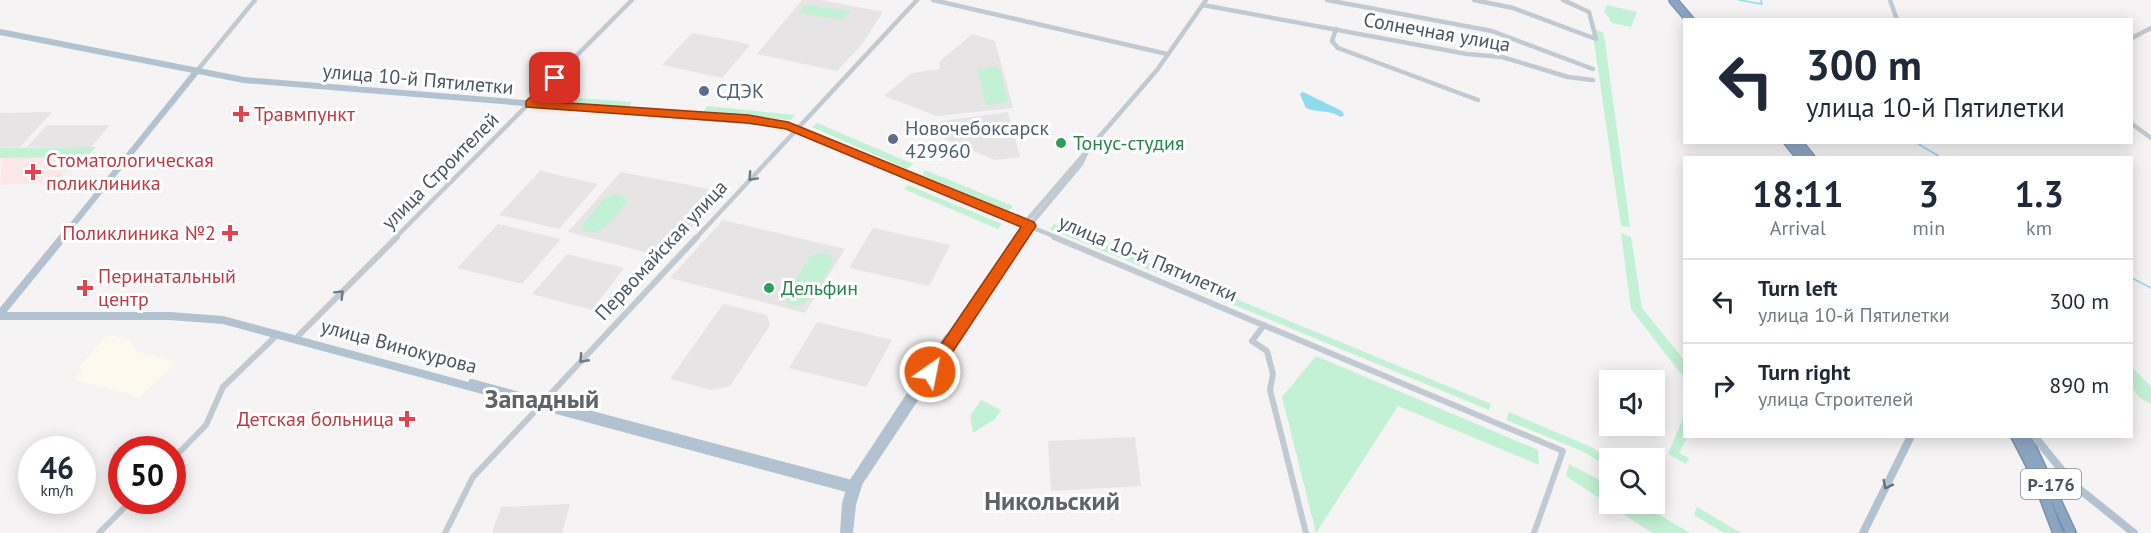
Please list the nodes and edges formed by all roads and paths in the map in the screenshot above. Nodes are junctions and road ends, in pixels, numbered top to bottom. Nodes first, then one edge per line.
1 (255, 0) edge
2 (632, 0) edge
3 (917, 0) edge
4 (933, 0) edge
5 (1327, 0) edge
6 (1474, 0) edge
7 (1563, 0) edge
8 (1673, 0) edge
9 (1890, 0) edge
10 (1204, 2) edge
11 (1688, 18) edge
12 (1896, 18) edge
13 (2151, 28) edge
14 (1335, 29) junction
15 (0, 32) edge
16 (2133, 37) edge
17 (1167, 54) junction
18 (1593, 69) dead end
19 (196, 72) junction
20 (1593, 80) dead end
21 (1478, 100) dead end
22 (530, 104) junction
23 (2133, 125) edge
24 (798, 128) junction
25 (2151, 138) edge
26 (1790, 144) edge
27 (1800, 144) edge
28 (1799, 156) edge
29 (1809, 156) edge
30 (1027, 225) junction
31 (0, 314) edge
32 (1264, 325) junction
33 (279, 332) junction
34 (297, 337) junction
35 (542, 404) junction
36 (1910, 438) edge
37 (2017, 438) edge
38 (2027, 438) edge
39 (2036, 438) edge
40 (186, 446) edge
41 (1563, 451) joint
42 (853, 487) junction
43 (118, 514) edge
44 (99, 533) edge
45 (445, 533) edge
46 (844, 533) edge
47 (849, 533) edge
48 (1306, 533) edge
49 (1534, 533) edge
50 (1863, 533) edge
51 (2058, 533) edge
52 (2071, 533) edge
53 (2134, 533) edge

1 - 19 street
2 - 22 street, улица Строителей
3 - 24 street, Первомайская улица
4 - 17 street
5 - 18 street
6 - 7 street
8 - 11 highway
9 - 12 street
10 - 14 street, Солнечная улица
10 - 17 street
13 - 16 street
14 - 20 street, Солнечная улица
14 - 21 street
15 - 19 main road, улица 10-й Пятилетки
17 - 30 street
19 - 22 main road, улица 10-й Пятилетки
19 - 31 main road
22 - 24 main road, улица 10-й Пятилетки
34 -> 22 street, улица Строителей
23 - 25 street
24 - 30 main road, улица 10-й Пятилетки
24 -> 35 street, Первомайская улица
26 - 28 highway
27 - 29 highway
30 - 32 street, улица 10-й Пятилетки
30 - 42 main road
31 - 33 main road, улица Винокурова
32 - 41 street, улица 10-й Пятилетки
32 - 48 street
33 - 34 main road, улица Винокурова
33 - 40 street
34 - 35 main road, улица Винокурова
35 - 42 main road, улица Винокурова
35 - 45 street, Первомайская улица
36 -> 50 main road
37 - 51 highway, Р-176
38 - 52 highway, Р-176
39 - 53 main road
41 - 49 street
42 - 46 main road
42 - 47 main road
43 - 44 street

